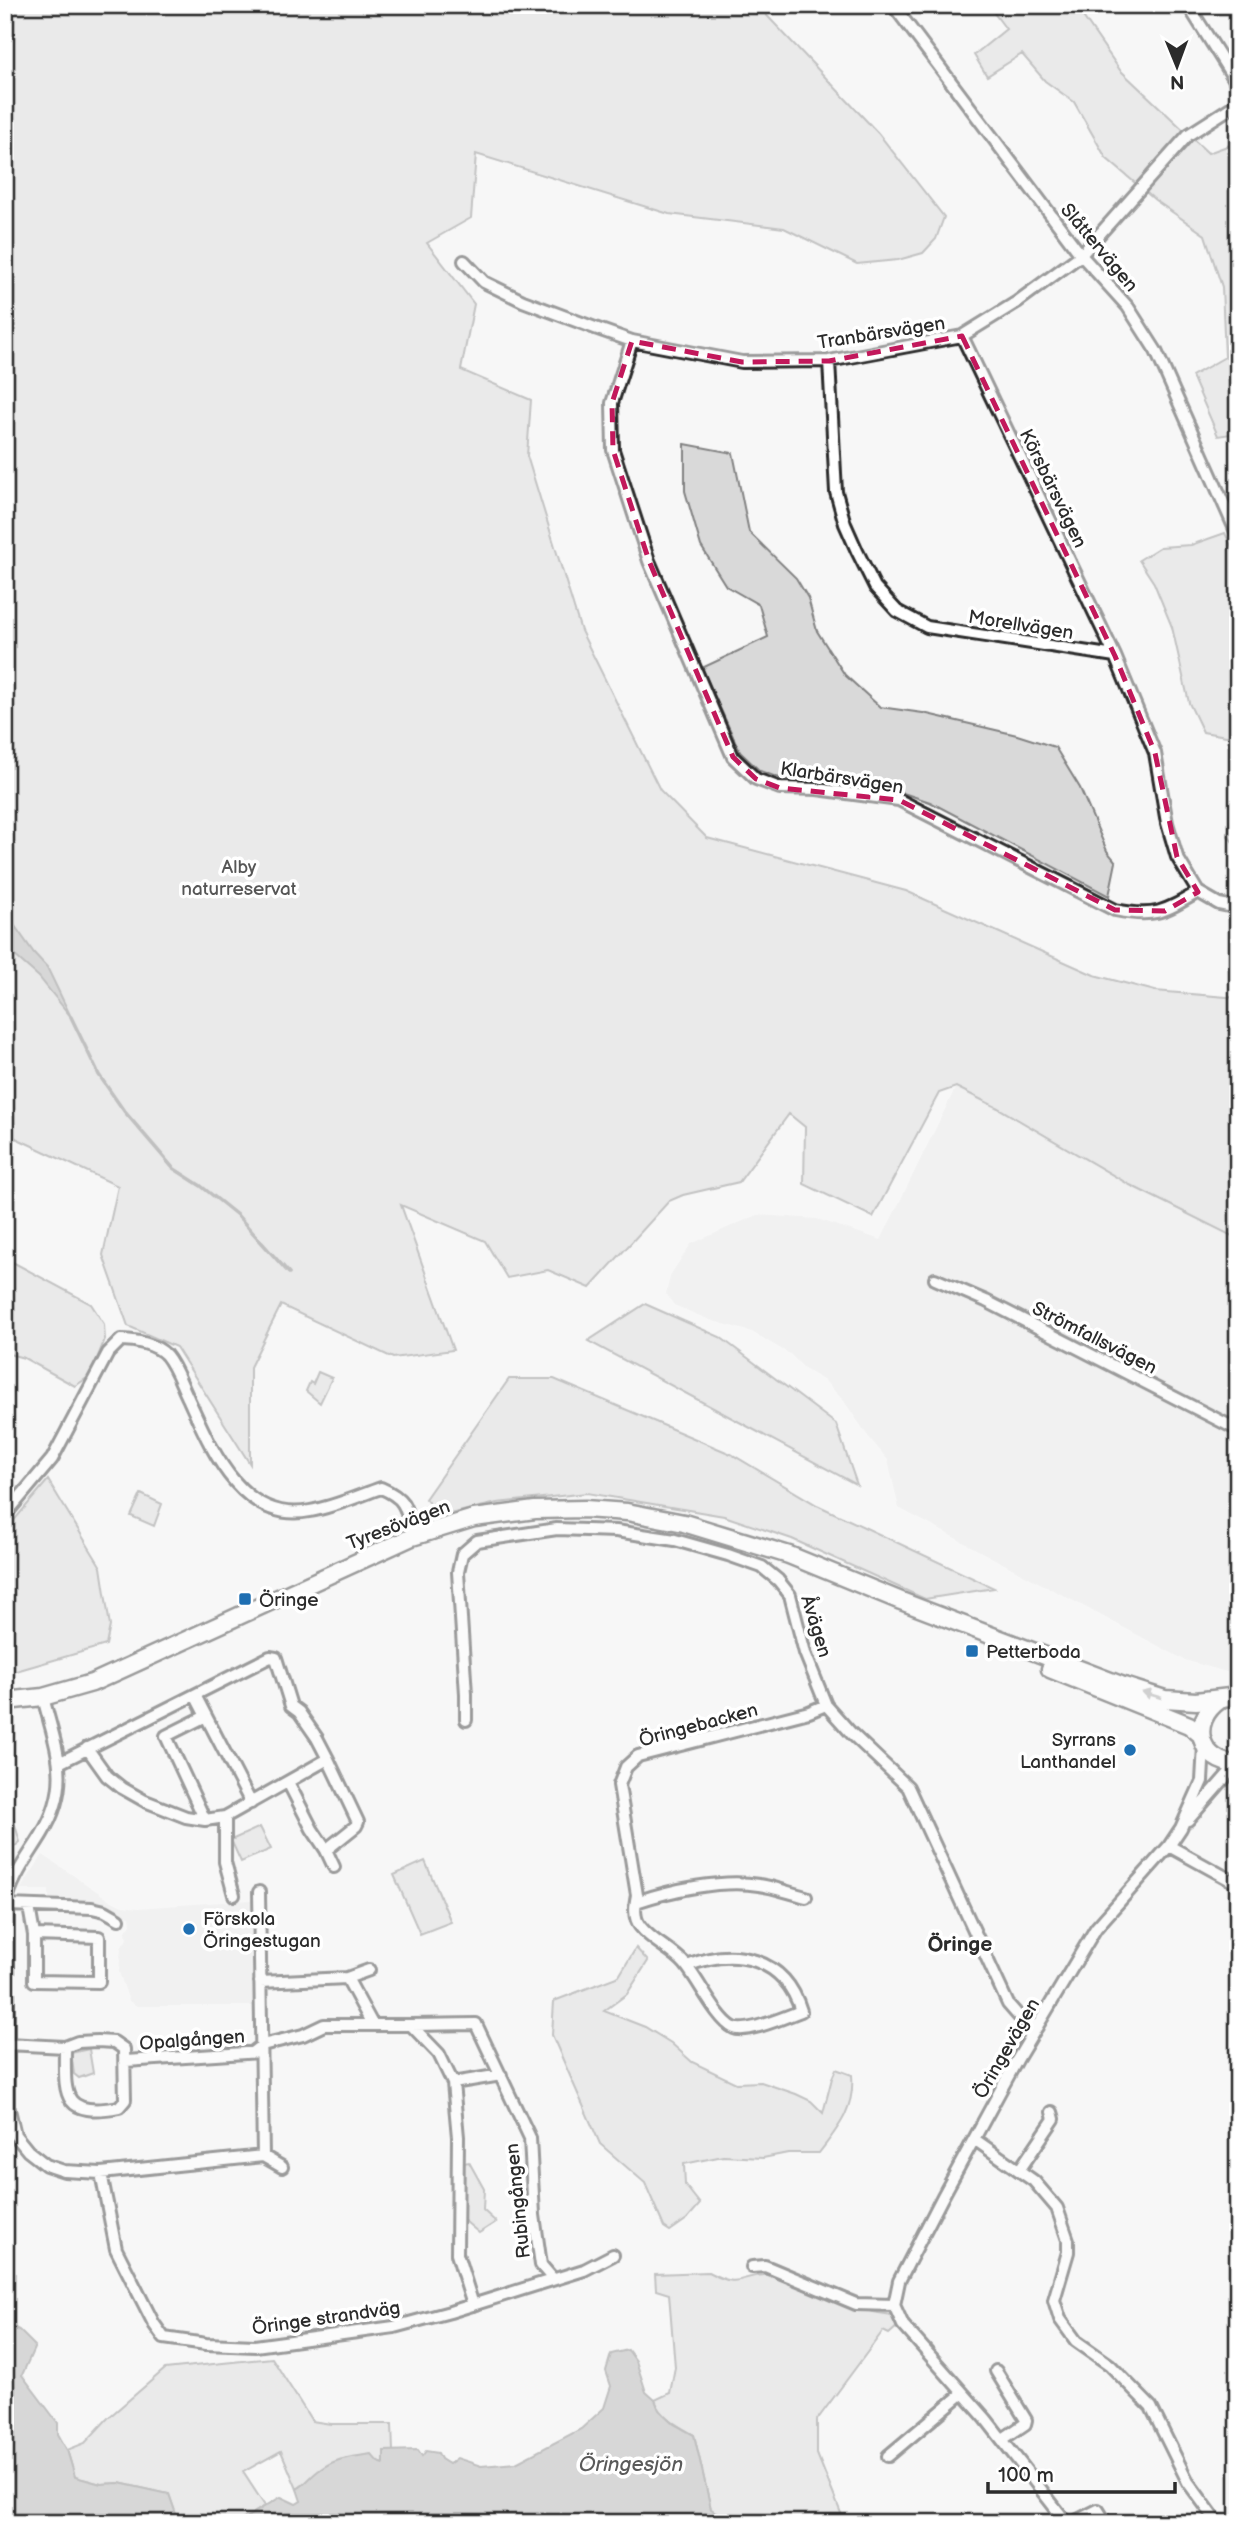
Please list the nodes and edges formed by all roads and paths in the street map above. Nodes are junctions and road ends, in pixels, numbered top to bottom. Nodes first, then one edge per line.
1 (893, 5) edge
2 (1188, 5) edge
3 (1238, 85) edge
4 (1238, 103) edge
5 (1081, 255) junction
6 (464, 261) dead end
7 (962, 336) junction
8 (632, 341) junction
9 (829, 360) junction
10 (1238, 536) edge
11 (1115, 656) junction
12 (1198, 892) junction
13 (1238, 908) edge
14 (935, 1279) dead end
15 (1238, 1430) edge
16 (5, 1515) edge
17 (412, 1537) junction
18 (901, 1601) junction
19 (195, 1695) junction
20 (43, 1696) junction
21 (1232, 1696) edge
22 (5, 1701) edge
23 (826, 1705) junction
24 (206, 1716) junction
25 (466, 1720) dead end
26 (1202, 1740) junction
27 (87, 1748) junction
28 (328, 1759) junction
29 (59, 1763) junction
30 (1237, 1764) edge
31 (288, 1782) junction
32 (251, 1803) junction
33 (225, 1817) junction
34 (205, 1820) junction
35 (1181, 1828) junction
36 (1169, 1846) junction
37 (326, 1850) junction
38 (334, 1867) dead end
39 (1238, 1884) edge
40 (259, 1892) dead end
41 (234, 1895) dead end
42 (806, 1897) dead end
43 (636, 1898) junction
44 (8, 1905) junction
45 (29, 1907) junction
46 (118, 1919) dead end
47 (34, 1936) junction
48 (687, 1966) junction
49 (369, 1970) dead end
50 (347, 1978) junction
51 (260, 1982) junction
52 (372, 2024) junction
53 (411, 2025) junction
54 (1037, 2027) junction
55 (7, 2044) junction
56 (65, 2046) junction
57 (258, 2049) junction
58 (126, 2061) junction
59 (500, 2075) junction
60 (453, 2083) junction
61 (1052, 2112) dead end
62 (974, 2139) junction
63 (263, 2156) junction
64 (282, 2167) dead end
65 (1020, 2169) junction
66 (101, 2173) junction
67 (612, 2255) dead end
68 (752, 2267) dead end
69 (553, 2279) junction
70 (472, 2305) junction
71 (894, 2305) junction
72 (996, 2371) dead end
73 (963, 2393) junction
74 (1003, 2439) junction
75 (888, 2456) dead end
76 (1065, 2522) edge
77 (1106, 2523) edge
78 (1218, 2523) edge

1 - 5 street, Slåttervägen
2 - 3 street
4 - 5 street, Tranbärsvägen
5 - 7 street, Tranbärsvägen
5 - 10 street, Slåttervägen
6 - 8 street, Tranbärsvägen
7 - 9 street, Tranbärsvägen
7 - 11 street, Körsbärsvägen
8 - 9 street, Tranbärsvägen
8 - 12 street, Klarbärsvägen
9 - 11 street, Morellvägen
11 - 12 street
12 - 13 street
14 - 15 street, Strömfallsvägen
16 - 17 street
17 - 18 main road, Tyresövägen
17 - 20 main road, Tyresövägen
21 -> 18 main road, Tyresövägen
18 - 26 main road, Tyresövägen
19 - 24 street
19 - 27 street
19 - 28 street
20 - 22 main road, Tyresövägen
20 - 29 street
21 - 26 main road, Tyresövägen
23 - 25 street, Åvägen
23 - 43 street, Öringebacken
23 - 54 street, Åvägen
24 - 32 street
24 - 34 street
26 - 30 main road, Tyresövägen
26 - 35 street, Öringevägen
27 - 29 street
27 - 34 street
28 - 31 street
28 - 37 street
29 - 44 street
30 - 35 street, Öringevägen
31 - 32 street
31 - 37 street
32 - 33 street
33 - 34 street
33 - 41 street
35 - 36 street, Öringevägen
36 - 39 street
36 - 54 street, Öringevägen
37 - 38 street
40 - 51 street
42 - 43 street
43 - 48 street, Öringebacken
44 - 45 street
44 - 55 street
45 - 46 street
45 - 47 street
47 - 47 street
48 - 48 street, Öringebacken
49 - 50 street
50 - 51 street
50 - 52 street
51 - 57 street
52 - 53 street, Rubingången
52 - 57 street, Rubingången
53 - 59 street, Rubingången
53 - 60 street
54 - 62 street, Öringevägen
55 - 56 street, Opalgången
55 - 66 street
56 - 58 street, Opalgången
56 - 58 street, Opalgången
57 - 58 street, Opalgången
57 - 63 street
59 - 60 street
59 - 69 street, Rubingången
60 - 70 street
61 - 65 street
62 - 65 street
62 - 71 street, Öringevägen
63 - 64 street
63 - 66 street
65 - 78 street
66 - 70 street, Öringe strandväg
67 - 69 street, Öringe strandväg
68 - 71 street
69 - 70 street, Öringe strandväg
71 - 73 street
72 - 74 street
73 - 74 street
73 - 75 street
74 - 76 street
76 - 77 street

